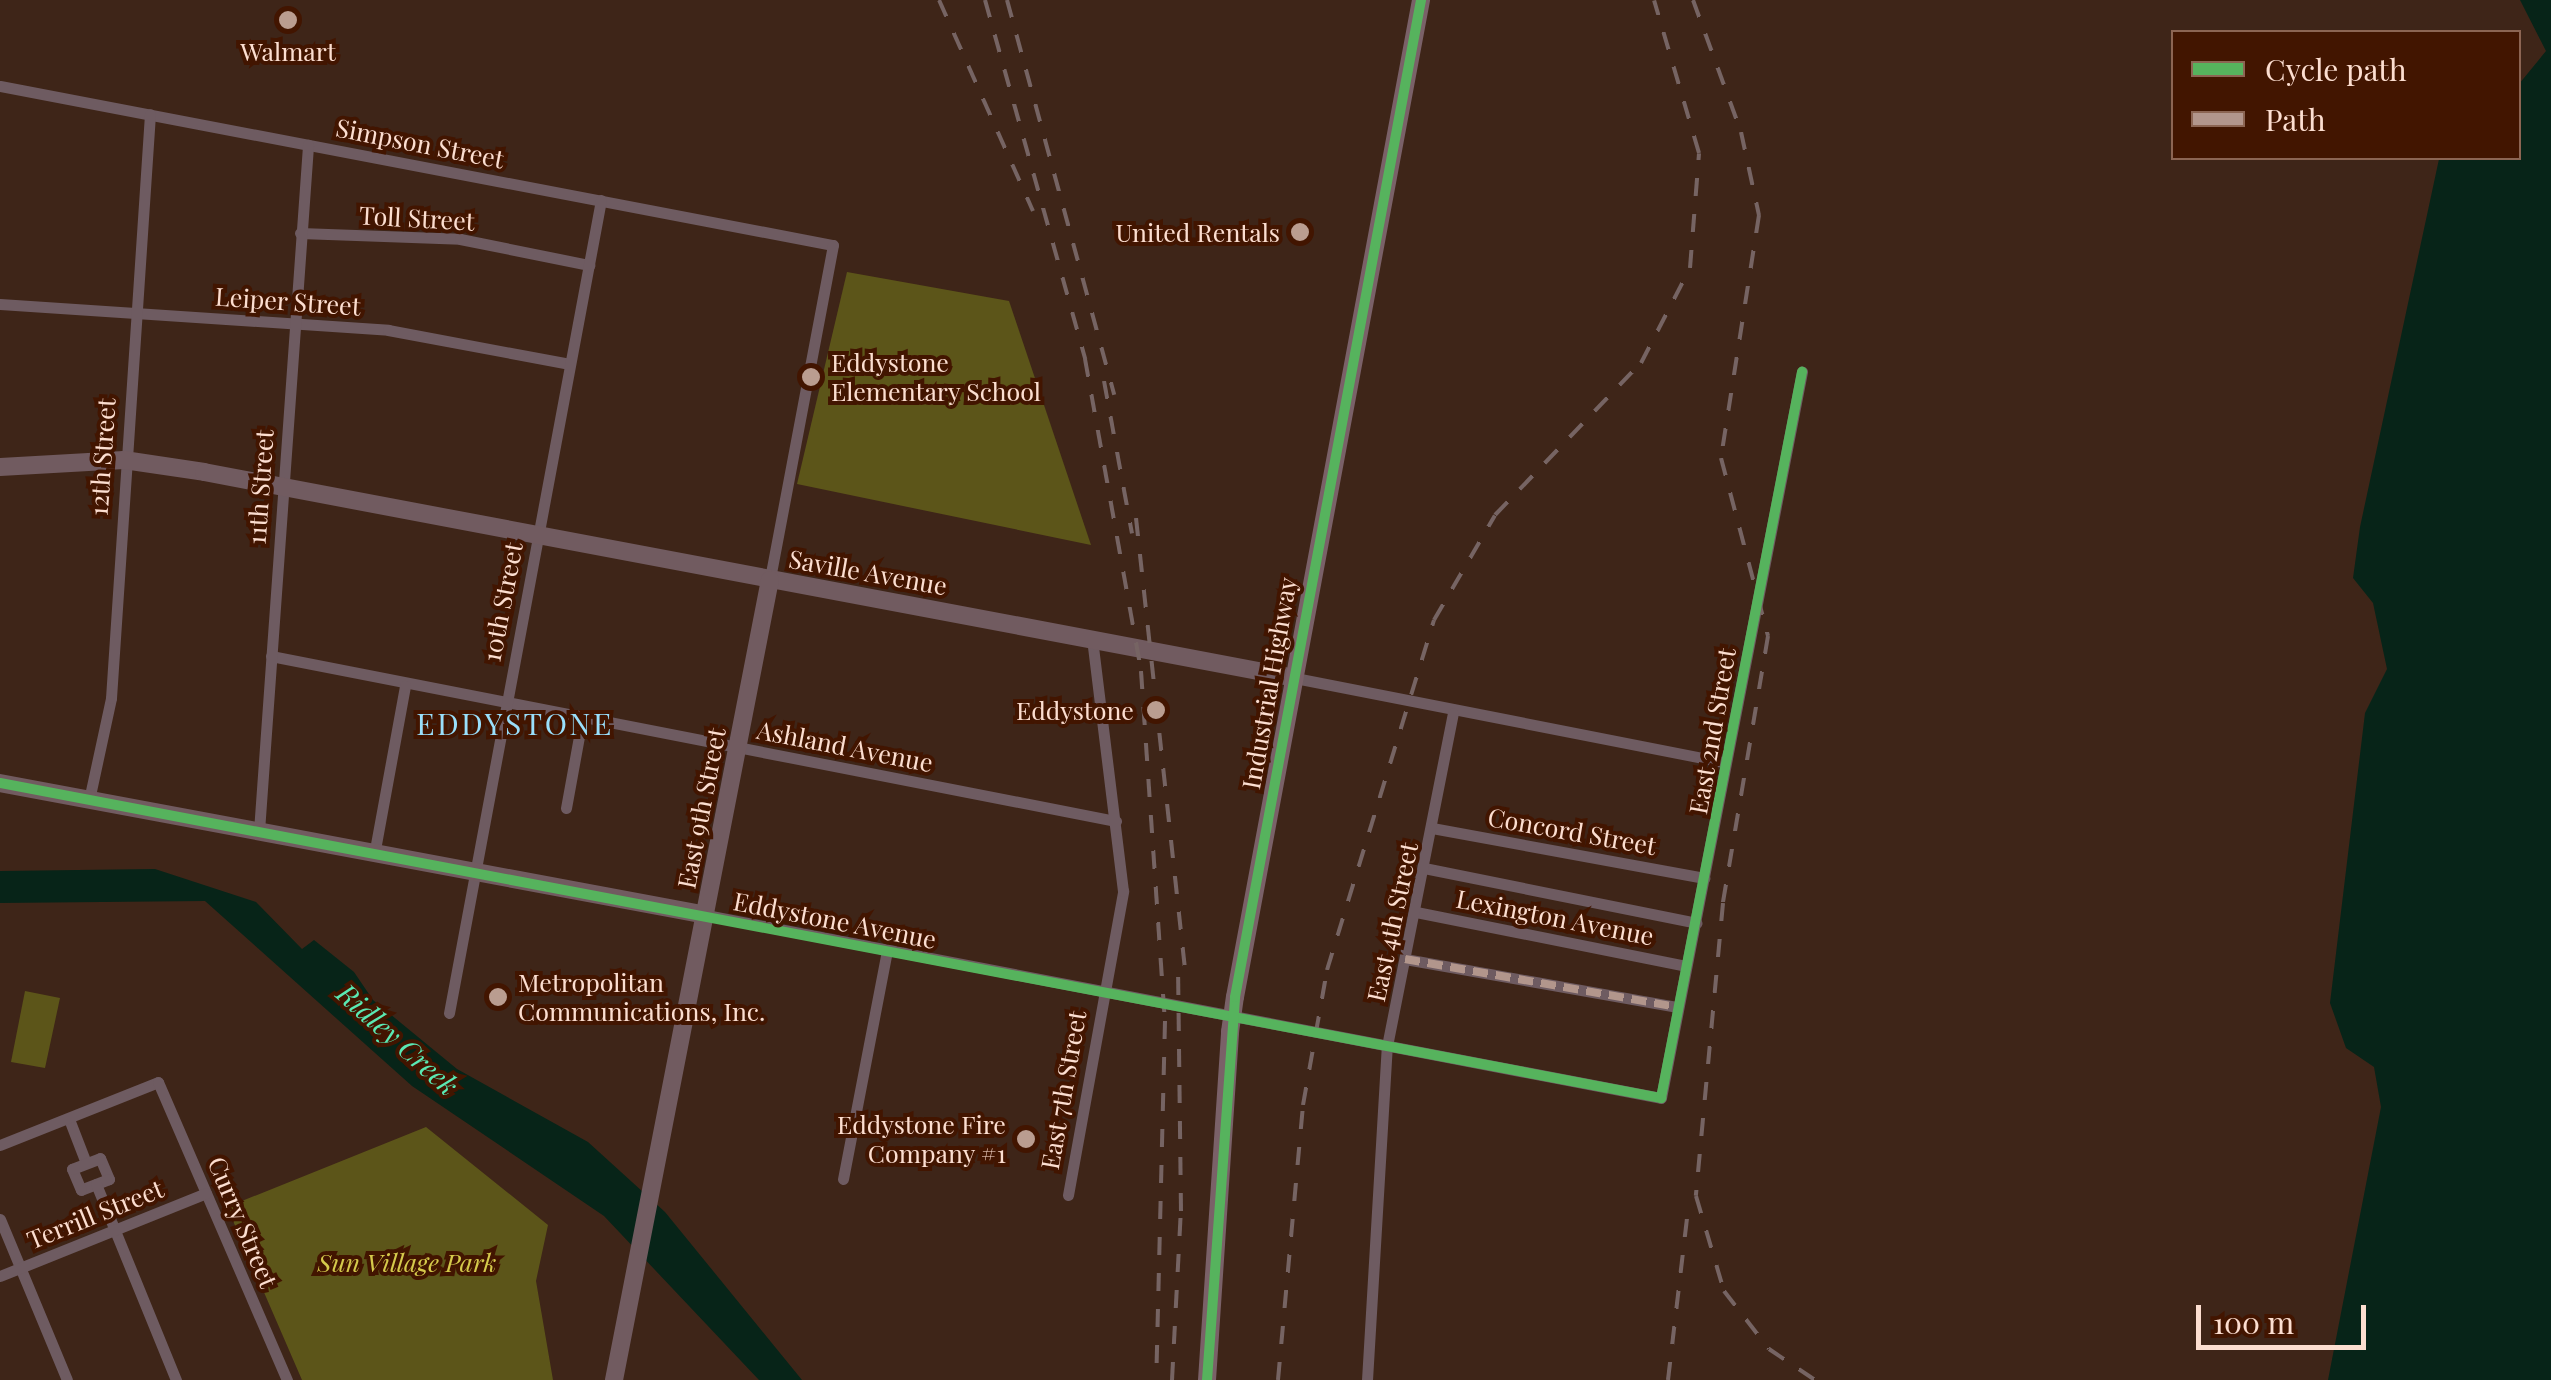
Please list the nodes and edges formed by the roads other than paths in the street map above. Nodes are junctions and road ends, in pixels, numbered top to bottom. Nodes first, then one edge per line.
1 (1422, 0) edge
2 (0, 86) edge
3 (150, 114) junction
4 (308, 145) junction
5 (601, 200) junction
6 (300, 233) junction
7 (832, 245) joint
8 (589, 265) junction
9 (0, 304) edge
10 (135, 312) junction
11 (294, 324) junction
12 (570, 364) junction
13 (1802, 372) dead end
14 (124, 460) junction
15 (0, 467) edge
16 (282, 487) junction
17 (537, 536) junction
18 (770, 580) junction
19 (1092, 637) junction
20 (271, 656) junction
21 (1290, 676) junction
22 (405, 686) junction
23 (506, 704) junction
24 (1453, 712) junction
25 (582, 720) junction
26 (738, 748) junction
27 (1726, 762) junction
28 (0, 782) edge
29 (89, 800) junction
30 (566, 808) dead end
31 (1116, 821) junction
32 (1432, 828) junction
33 (259, 831) junction
34 (374, 855) junction
35 (1424, 868) junction
36 (472, 873) junction
37 (1704, 878) junction
38 (1416, 912) junction
39 (706, 915) junction
40 (1696, 923) junction
41 (887, 952) junction
42 (1405, 959) junction
43 (1686, 966) junction
44 (1103, 992) junction
45 (1678, 1007) junction
46 (448, 1013) dead end
47 (1387, 1046) junction
48 (1661, 1098) joint
49 (68, 1119) junction
50 (0, 1146) edge
51 (86, 1163) junction
52 (843, 1179) dead end
53 (96, 1184) junction
54 (206, 1193) junction
55 (1068, 1195) dead end
56 (0, 1220) edge
57 (115, 1230) junction
58 (20, 1268) junction
59 (0, 1276) edge
60 (67, 1380) edge
61 (176, 1380) edge
62 (287, 1380) edge
63 (614, 1380) edge
64 (1207, 1380) edge
65 (1367, 1380) edge

1 - 21 main road, Industrial Highway
2 - 3 street, Simpson Street
3 - 4 street, Simpson Street
3 - 10 street, 12th Street
4 - 5 street, Simpson Street
4 - 6 street, 11th Street
5 - 7 street, Simpson Street
5 - 8 street, 10th Street
6 - 8 street, Toll Street
6 - 11 street, 11th Street
7 - 18 street, East 9th Street
8 - 12 street, 10th Street
9 - 10 street, Leiper Street
10 - 11 street, Leiper Street
10 - 14 street, 12th Street
11 - 12 street, Leiper Street
11 - 16 street, 11th Street
12 - 17 street, 10th Street
13 - 27 street, East 2nd Street
14 - 15 street, Saville Avenue
14 - 16 street, Saville Avenue
14 - 29 street, 12th Street
16 - 17 street, Saville Avenue
16 - 20 street, 11th Street
17 - 18 street, Saville Avenue
17 - 23 street, 10th Street
18 - 19 street, Saville Avenue
18 - 26 street, East 9th Street
19 - 21 street, Saville Avenue
19 - 31 street, East 7th Street
20 - 22 street, Ashland Avenue
20 - 33 street, 11th Street
21 - 24 street, Saville Avenue
21 - 64 main road, Industrial Highway, bridge
22 - 23 street, Ashland Avenue
22 - 34 street
23 - 25 street, Ashland Avenue
23 - 36 street, 10th Street
24 - 27 street, Saville Avenue
24 - 32 street, East 4th Street
25 - 26 street, Ashland Avenue
25 - 30 street
26 - 31 street, Ashland Avenue
26 - 39 street, East 9th Street
27 - 37 street, East 2nd Street
28 - 29 street, Eddystone Avenue
29 - 33 street, Eddystone Avenue
31 - 44 street, East 7th Street
32 - 35 street, East 4th Street
32 - 37 street, Concord Street
33 - 34 street, Eddystone Avenue
34 - 36 street, Eddystone Avenue
35 - 38 street, East 4th Street
35 - 40 street
36 - 39 street, Eddystone Avenue
36 - 46 street, 10th Street
37 - 40 street, East 2nd Street
38 - 42 street, East 4th Street
38 - 43 street, Lexington Avenue
39 - 41 street, Eddystone Avenue
39 - 63 street, East 9th Street
40 - 43 street, East 2nd Street
41 - 44 street, Eddystone Avenue
41 - 52 street
42 - 45 street
42 - 47 street, East 4th Street
43 - 45 street, East 2nd Street
44 - 47 street, Eddystone Avenue
44 - 55 street, East 7th Street
45 - 48 street, East 2nd Street
47 - 48 street, Eddystone Avenue
47 - 65 street, East 4th Street
49 - 50 street
49 - 51 street
49 - 54 street, Curry Street
51 - 53 street
51 - 53 street
53 - 57 street
54 - 57 street, Terrill Street
54 - 62 street, Curry Street
56 - 58 street
57 - 58 street, Terrill Street
57 - 61 street
58 - 59 street, Terrill Street
58 - 60 street

